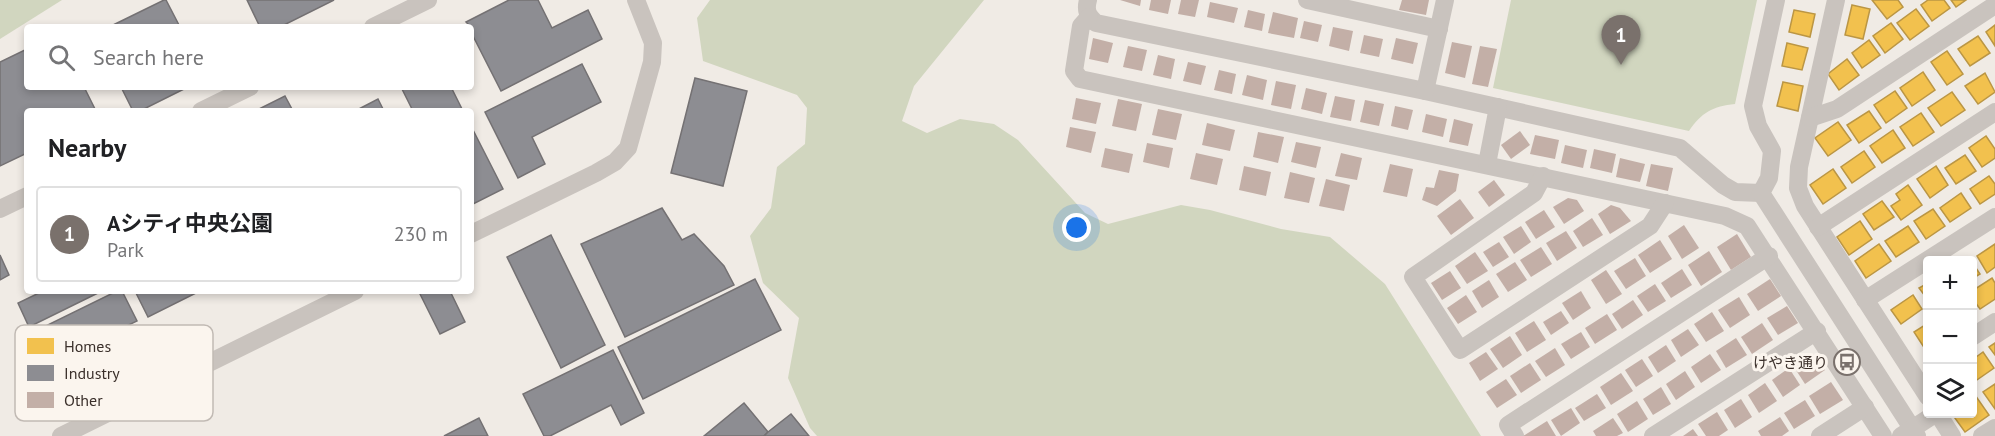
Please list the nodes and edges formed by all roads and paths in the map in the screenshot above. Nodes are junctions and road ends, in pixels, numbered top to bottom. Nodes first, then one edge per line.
1 (428, 0) edge
2 (636, 0) edge
3 (1307, 0) edge
4 (1445, 0) edge
5 (1776, 0) edge
6 (1836, 0) edge
7 (1338, 3) edge
8 (1995, 5) edge
9 (1088, 8) edge
10 (379, 24) edge
11 (1439, 29) junction
12 (244, 90) edge
13 (1425, 91) junction
14 (1498, 107) junction
15 (207, 108) edge
16 (1995, 112) edge
17 (1810, 118) junction
18 (1487, 164) junction
19 (1543, 176) junction
20 (1761, 193) junction
21 (24, 197) edge
22 (1665, 203) junction
23 (0, 209) edge
24 (1995, 217) edge
25 (1818, 227) junction
26 (474, 233) edge
27 (1769, 256) junction
28 (349, 294) edge
29 (1865, 300) junction
30 (1995, 322) edge
31 (1817, 331) junction
32 (1977, 334) edge
33 (213, 361) edge
34 (1920, 371) edge
35 (1865, 407) junction
36 (1931, 418) edge
37 (1939, 418) edge
38 (91, 421) edge
39 (1995, 428) edge
40 (1910, 434) edge
41 (61, 436) edge
42 (1515, 436) edge
43 (1653, 436) edge
44 (1820, 436) edge
45 (1883, 436) edge
46 (1952, 436) edge
47 (1982, 436) edge

1 - 10 street
2 - 26 street
3 - 7 street
4 - 11 street
5 - 20 street
6 - 17 street
7 - 11 street
8 - 17 street
9 - 13 street
9 - 18 street
11 - 13 street
12 - 15 street
13 - 14 street
14 - 18 street
14 - 20 street
16 - 25 street
17 - 25 street
18 - 19 street
19 - 22 street
19 - 22 street
20 - 40 street
21 - 23 street
22 - 27 street
24 - 29 street
25 - 29 street
27 - 31 street
27 - 42 street
28 - 33 street
29 - 34 street
30 - 32 street
31 - 35 street
31 - 43 street
35 - 44 street
35 - 45 street
36 - 40 street
37 - 46 street
38 - 41 street
39 - 47 street

